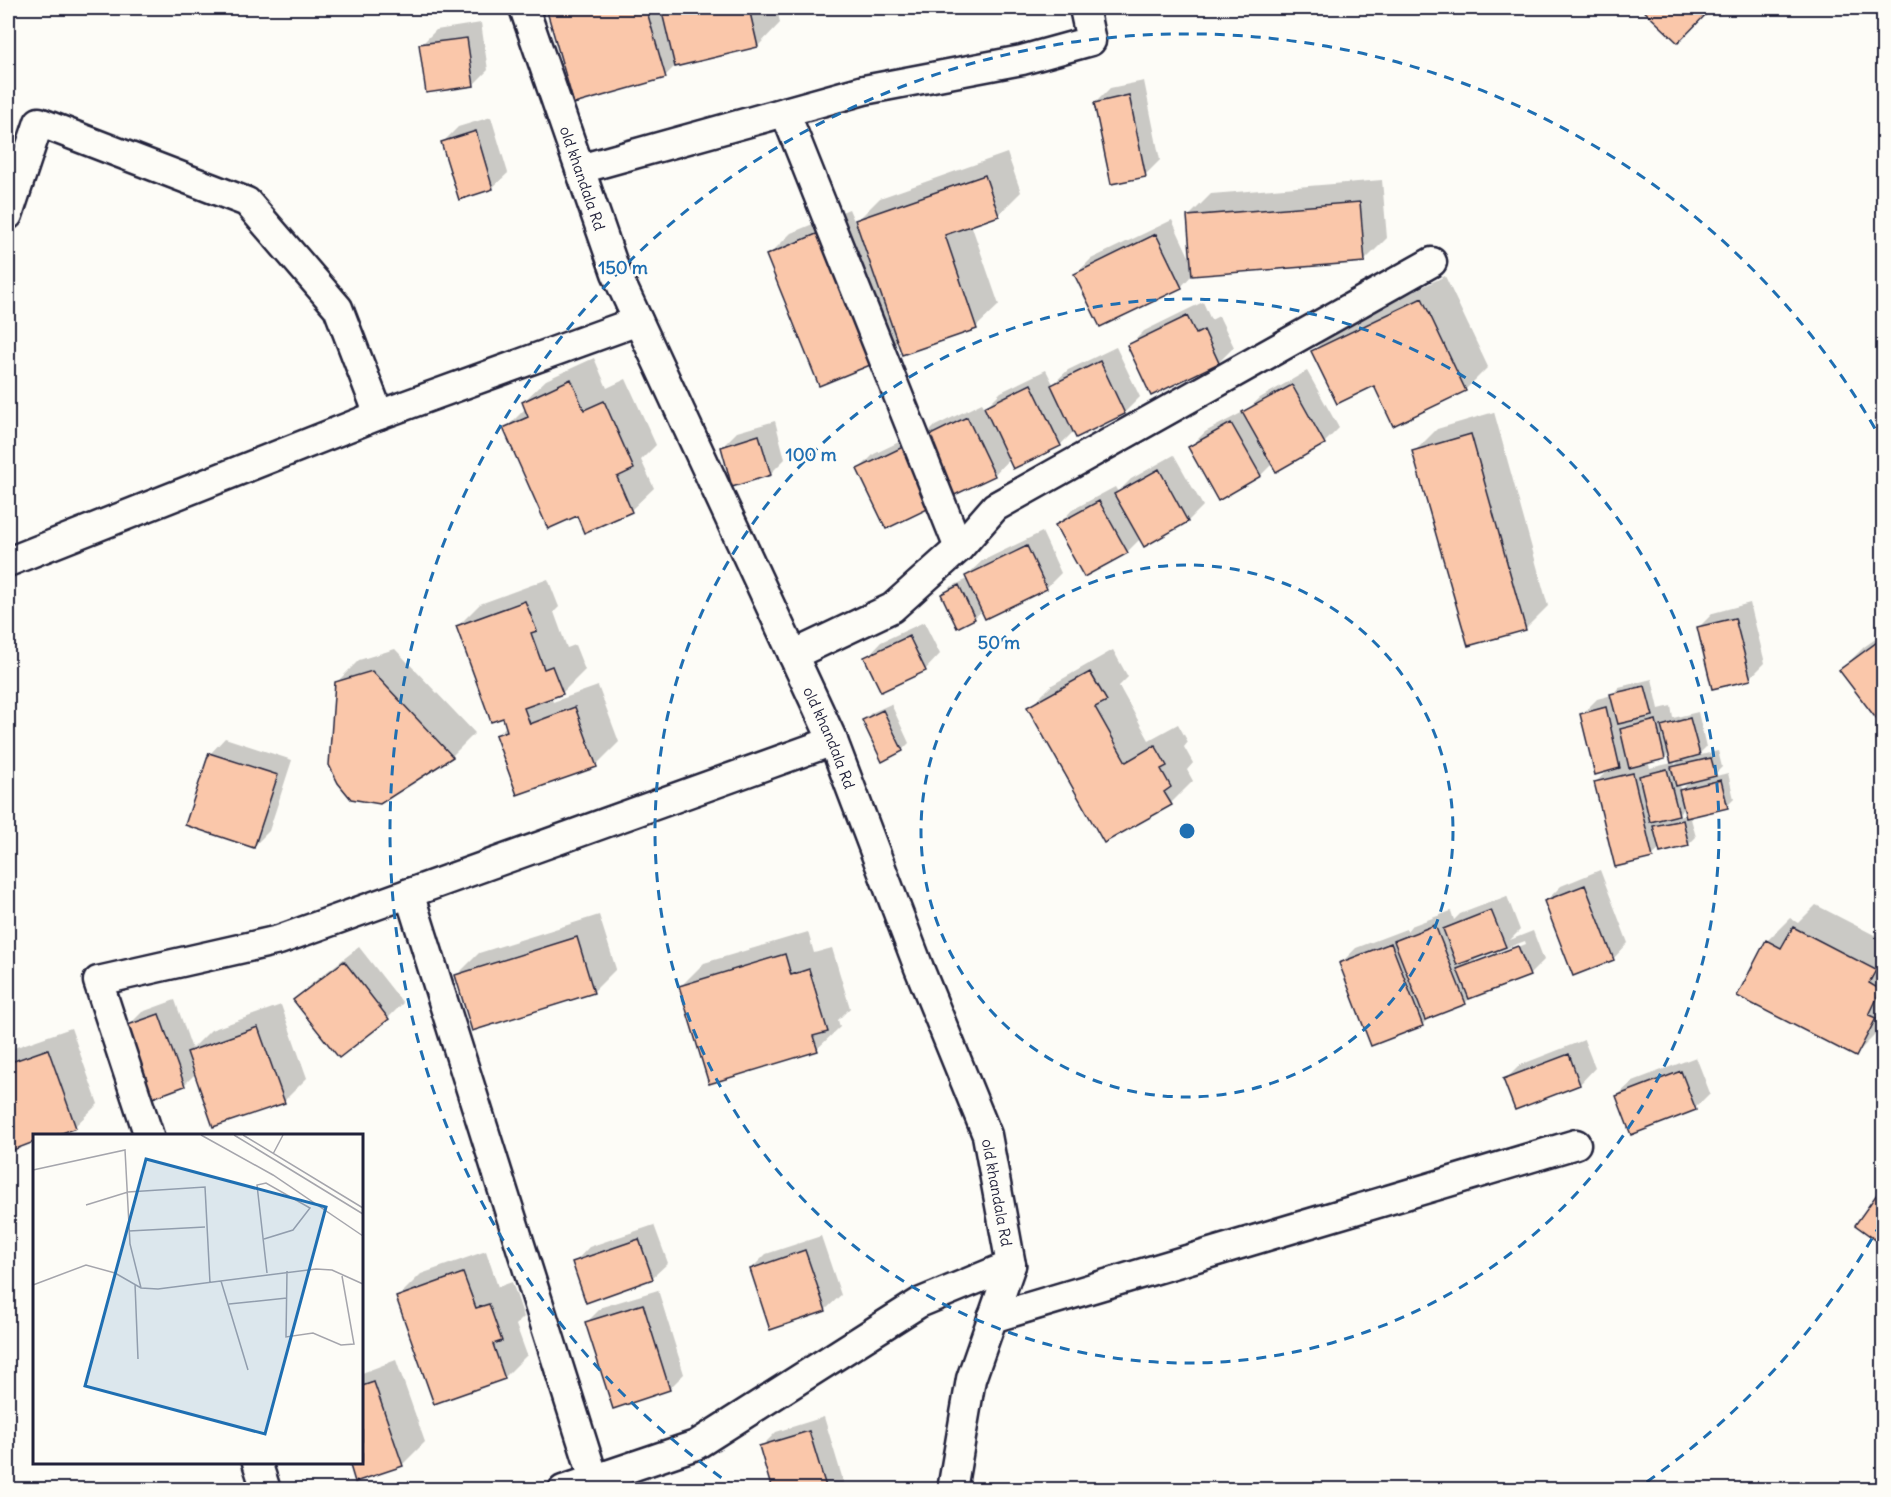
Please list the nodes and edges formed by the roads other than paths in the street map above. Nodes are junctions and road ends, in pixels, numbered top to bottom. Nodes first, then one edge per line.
1 (524, 8) edge
2 (1084, 8) edge
3 (785, 112) junction
4 (580, 169) junction
5 (8, 214) edge
6 (1432, 262) dead end
7 (638, 321) junction
8 (379, 415) junction
9 (958, 548) junction
10 (8, 562) edge
11 (793, 655) junction
12 (833, 741) junction
13 (409, 893) junction
14 (148, 1134) edge
15 (1576, 1144) dead end
16 (1011, 1265) junction
17 (993, 1318) junction
18 (258, 1464) edge
19 (594, 1479) junction
20 (266, 1490) edge
21 (563, 1490) edge
22 (952, 1490) edge

1 - 4 street, old khandala Rd
2 - 3 street
3 - 4 street
3 - 9 street
4 - 7 street, old khandala Rd
5 - 8 street
6 - 9 street
7 - 8 street
7 - 11 street, old khandala Rd
8 - 10 street
9 - 11 street
11 - 12 street, old khandala Rd
12 - 13 street
12 - 16 street, old khandala Rd
13 - 14 street
13 - 19 street
15 - 17 street
16 - 17 street, old khandala Rd
16 - 19 street
17 - 22 street, old khandala Rd
18 - 20 street
19 - 21 street

